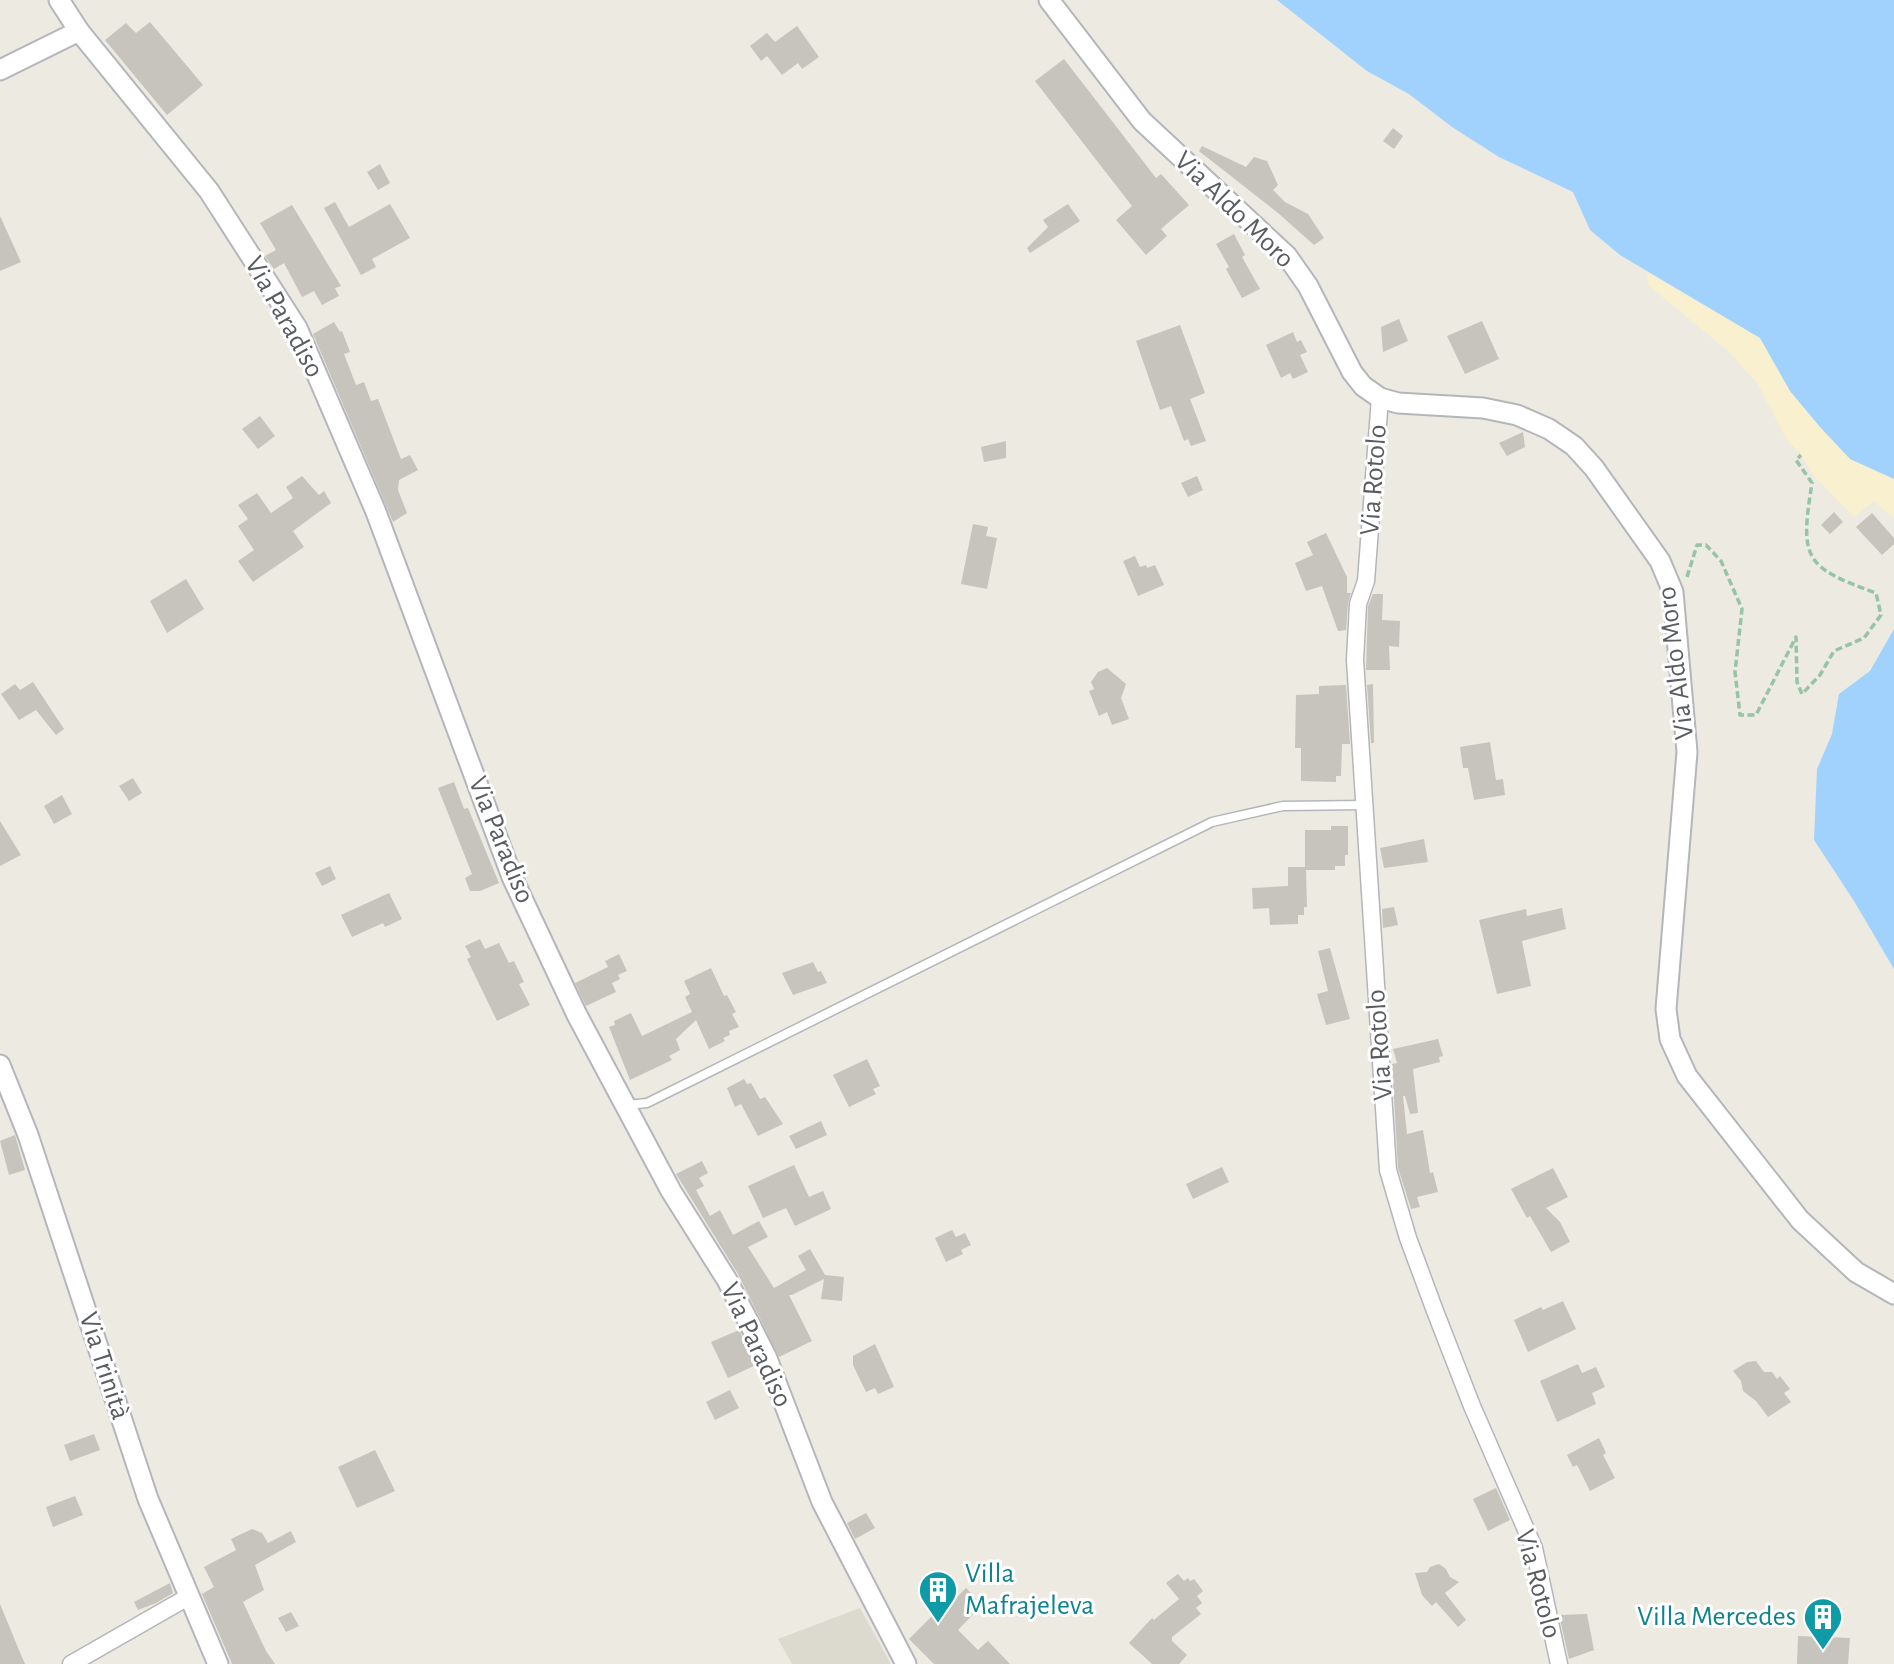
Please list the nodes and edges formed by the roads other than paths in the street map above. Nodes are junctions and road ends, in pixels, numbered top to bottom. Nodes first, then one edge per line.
1 (59, 0) edge
2 (1049, 0) edge
3 (79, 31) junction
4 (0, 70) edge
5 (1380, 398) junction
6 (1365, 805) junction
7 (0, 1065) edge
8 (627, 1105) junction
9 (1894, 1294) edge
10 (188, 1597) junction
11 (71, 1664) edge
12 (218, 1664) edge
13 (906, 1664) edge
14 (1559, 1664) edge

1 - 3 street, Via Paradiso
2 - 5 street, Via Aldo Moro
3 - 4 street
3 - 8 street, Via Paradiso
5 - 6 street, Via Rotolo
5 - 9 street, Via Aldo Moro
6 - 8 lane
6 - 14 street, Via Rotolo
7 - 10 street, Via Trinità
8 - 13 street, Via Paradiso
10 - 11 street
10 - 12 street, Via Trinità

